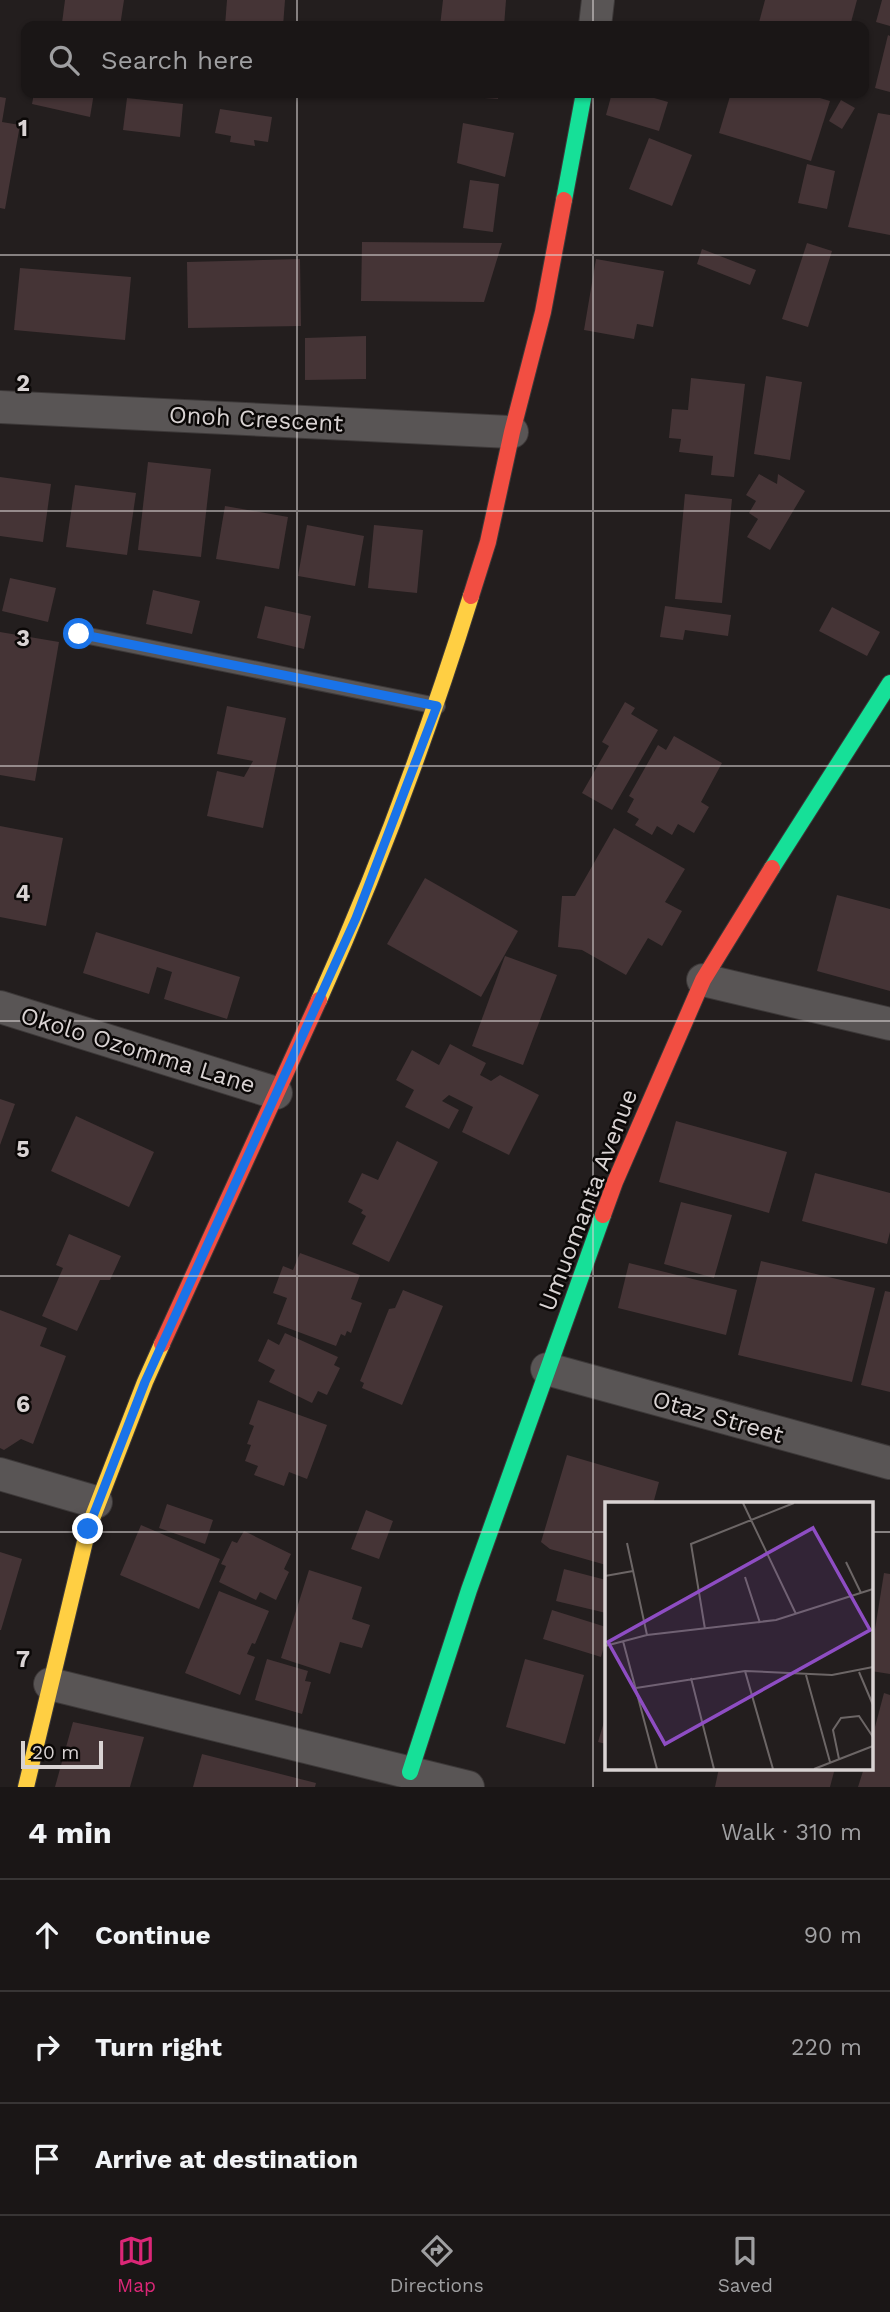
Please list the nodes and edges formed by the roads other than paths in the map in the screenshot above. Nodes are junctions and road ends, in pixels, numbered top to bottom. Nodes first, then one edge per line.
1 (598, 0) edge
2 (596, 21) edge
3 (583, 98) edge
4 (0, 407) edge
5 (512, 432) junction
6 (79, 634) dead end
7 (890, 683) edge
8 (437, 706) junction
9 (702, 980) junction
10 (0, 1007) edge
11 (890, 1024) edge
12 (276, 1093) junction
13 (547, 1369) junction
14 (890, 1463) edge
15 (0, 1474) edge
16 (96, 1502) junction
17 (50, 1684) junction
18 (410, 1772) junction
19 (26, 1787) edge
20 (468, 1787) edge

1 - 2 street
3 - 5 street
4 - 5 street, Onoh Crescent
5 - 8 street
6 - 8 lane
7 - 9 street, Umuomanta Avenue
8 - 12 street
9 - 11 street
9 - 13 street, Umuomanta Avenue
10 - 12 street, Okolo Ozomma Lane
12 - 16 street
13 - 14 street, Otaz Street
13 - 18 street, Umuomanta Avenue
15 - 16 street
16 - 17 street
17 - 18 street
17 - 19 street
18 - 20 street

